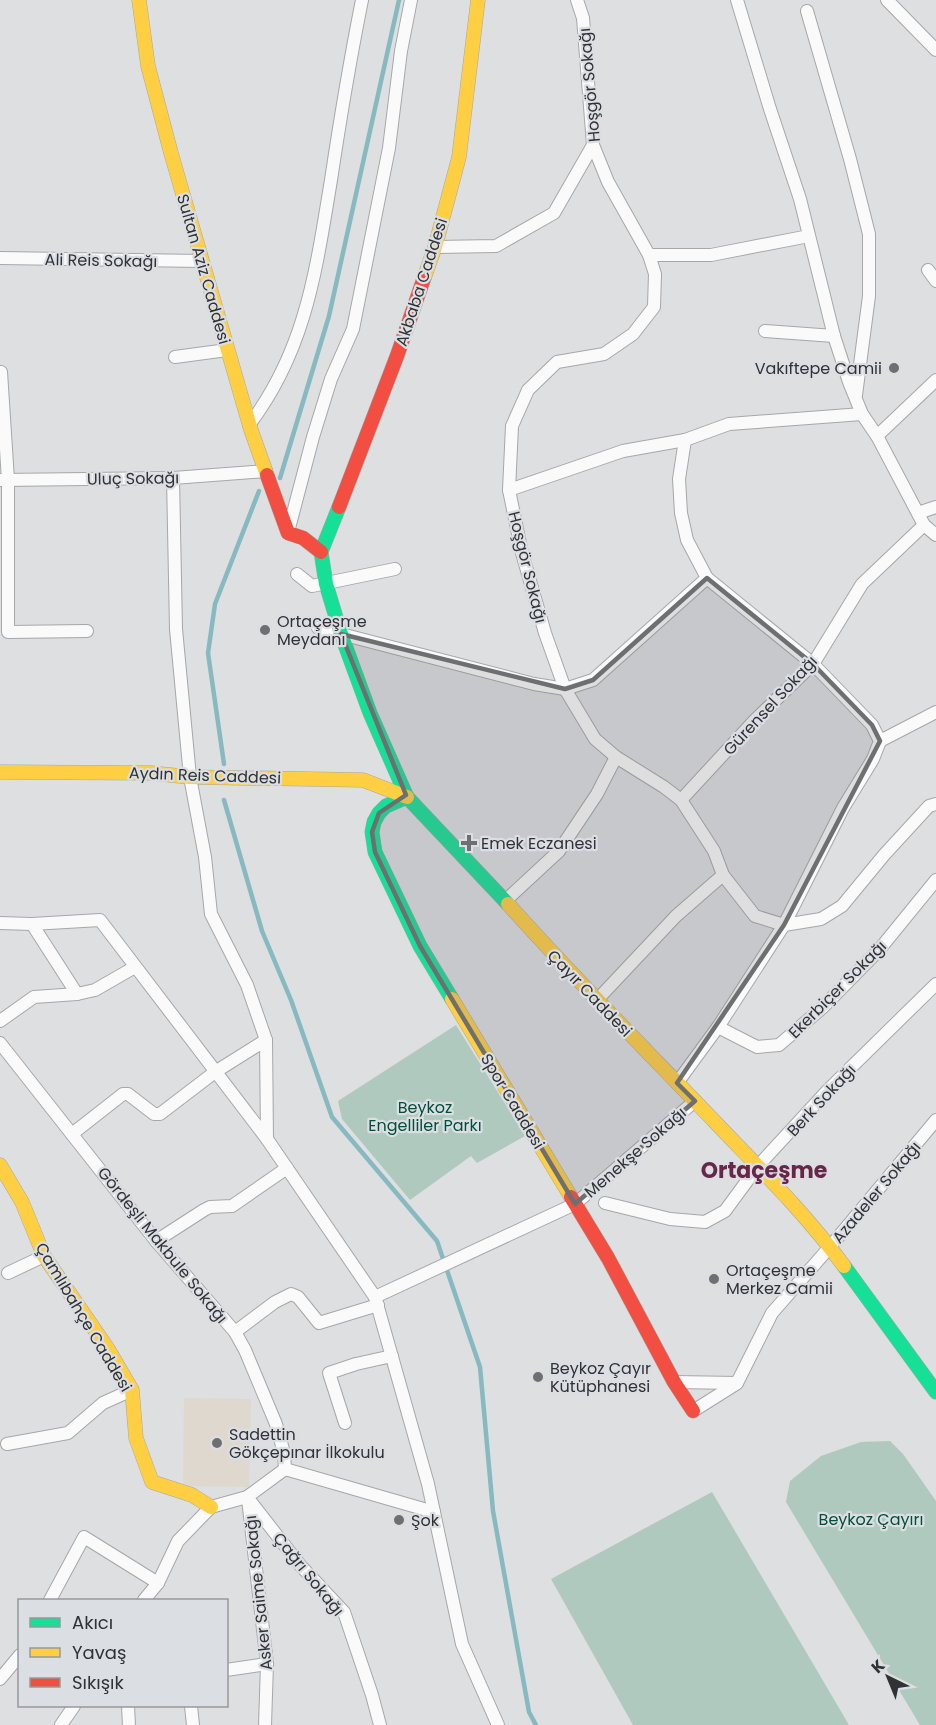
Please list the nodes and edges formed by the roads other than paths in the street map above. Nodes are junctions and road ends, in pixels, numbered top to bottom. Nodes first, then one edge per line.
1 (140, 0) edge
2 (362, 0) edge
3 (411, 0) edge
4 (478, 0) edge
5 (576, 0) edge
6 (737, 0) edge
7 (887, 0) edge
8 (807, 10) dead end
9 (936, 50) edge
10 (593, 145) junction
11 (809, 236) junction
12 (435, 247) junction
13 (649, 255) junction
14 (0, 258) edge
15 (202, 261) junction
16 (928, 270) dead end
17 (936, 281) edge
18 (765, 331) dead end
19 (834, 336) junction
20 (227, 350) junction
21 (175, 357) dead end
22 (1, 372) edge
23 (936, 380) edge
24 (855, 399) junction
25 (862, 414) junction
26 (249, 425) junction
27 (877, 436) junction
28 (684, 440) junction
29 (266, 471) junction
30 (173, 478) junction
31 (4, 480) edge
32 (509, 490) junction
33 (936, 507) edge
34 (918, 513) junction
35 (924, 525) junction
36 (288, 533) junction
37 (936, 535) edge
38 (321, 552) junction
39 (395, 569) dead end
40 (297, 574) dead end
41 (707, 578) junction
42 (326, 584) junction
43 (318, 628) dead end
44 (87, 632) dead end
45 (341, 634) junction
46 (813, 664) junction
47 (565, 689) junction
48 (936, 712) edge
49 (880, 741) junction
50 (616, 757) junction
51 (0, 772) edge
52 (190, 777) junction
53 (407, 797) junction
54 (681, 800) junction
55 (936, 804) edge
56 (723, 875) junction
57 (936, 880) edge
58 (506, 901) junction
59 (0, 923) edge
60 (32, 924) junction
61 (784, 925) junction
62 (135, 967) junction
63 (936, 984) edge
64 (77, 994) junction
65 (597, 1000) junction
66 (0, 1021) edge
67 (718, 1027) junction
68 (266, 1040) junction
69 (0, 1043) edge
70 (215, 1072) junction
71 (677, 1083) junction
72 (695, 1101) junction
73 (936, 1120) edge
74 (72, 1134) junction
75 (267, 1139) junction
76 (0, 1165) edge
77 (758, 1166) junction
78 (287, 1168) junction
79 (605, 1203) dead end
80 (575, 1204) junction
81 (156, 1241) junction
82 (831, 1246) junction
83 (44, 1256) junction
84 (8, 1273) dead end
85 (376, 1301) junction
86 (235, 1332) junction
87 (392, 1356) junction
88 (674, 1382) junction
89 (737, 1383) junction
90 (132, 1390) junction
91 (936, 1392) edge
92 (693, 1411) joint
93 (345, 1423) dead end
94 (7, 1444) dead end
95 (285, 1469) junction
96 (248, 1497) junction
97 (211, 1507) junction
98 (434, 1512) junction
99 (158, 1583) junction
100 (51, 1599) edge
101 (145, 1599) edge
102 (18, 1657) edge
103 (267, 1664) junction
104 (228, 1670) edge
105 (0, 1679) edge
106 (73, 1707) edge
107 (128, 1707) edge
108 (191, 1707) edge
109 (61, 1725) edge
110 (129, 1725) edge
111 (193, 1725) edge
112 (265, 1725) edge
113 (380, 1725) edge
114 (498, 1725) edge

1 - 15 street, Sultan Aziz Caddesi
2 - 26 street
3 - 36 street
4 - 12 street, Akbaba Caddesi
5 - 10 street, Hoşgör Sokağı
6 - 11 street
7 - 9 street
8 - 24 street
10 - 12 street
10 - 13 street, Hoşgör Sokağı
11 - 13 street
11 - 19 street
12 - 38 street, Akbaba Caddesi
13 - 32 street, Hoşgör Sokağı
14 - 15 street, Ali Reis Sokağı
15 - 20 street, Sultan Aziz Caddesi
16 - 17 street
18 - 19 street
19 - 24 street
20 - 21 street
20 - 26 street, Sultan Aziz Caddesi
22 - 31 street
23 - 27 street
24 - 25 street
25 - 27 street
25 - 28 street
26 - 29 street, Sultan Aziz Caddesi
27 - 34 street
28 - 32 street
28 - 41 street
29 - 30 street, Uluç Sokağı
29 - 36 street, Sultan Aziz Caddesi
30 - 31 street, Uluç Sokağı
30 - 52 street
31 - 44 street
32 - 47 street, Hoşgör Sokağı
33 - 34 street
34 - 35 street
35 - 37 street
35 - 46 street, Gürensel Sokağı
36 - 38 street
38 - 42 street, Çayır Caddesi
39 - 42 street
40 - 42 street
41 - 46 street
41 - 47 street
42 - 45 street, Çayır Caddesi
43 - 45 street
45 - 47 street
45 - 53 street, Çayır Caddesi
46 - 49 street
46 - 54 street, Gürensel Sokağı
47 - 50 street, Hoşgör Sokağı
48 - 49 street
49 - 61 street
50 - 54 street, Hoşgör Sokağı
50 - 58 street
51 - 52 street, Aydın Reis Caddesi
52 - 53 street, Aydın Reis Caddesi
52 - 68 street
53 - 58 street, Çayır Caddesi
53 - 80 street, Spor Caddesi
54 - 56 street, Hoşgör Sokağı
55 - 61 street, Hoşgör Sokağı
56 - 61 street, Hoşgör Sokağı
56 - 65 street
57 - 67 street, Ekerbiçer Sokağı
58 - 65 street, Çayır Caddesi
59 - 60 street
60 - 62 street
60 - 64 street
61 - 67 street
62 - 64 street
62 - 70 street
63 - 77 street, Berk Sokağı
64 - 66 street
65 - 71 street, Çayır Caddesi
67 - 71 street
68 - 70 street
68 - 75 street
69 - 74 street, Gördeşli Makbule Sokağı
70 - 74 street
70 - 75 street
71 - 72 street, Çayır Caddesi
72 - 77 street, Çayır Caddesi
72 - 80 street, Menekşe Sokağı
73 - 82 street, Azadeler Sokağı
74 - 81 street, Gördeşli Makbule Sokağı
75 - 78 street
76 - 83 street, Çamlıbahçe Caddesi
77 - 79 street, Berk Sokağı
77 - 82 street, Çayır Caddesi
78 - 81 street
78 - 85 street
80 - 85 street, Menekşe Sokağı
80 - 88 street, Spor Caddesi
81 - 86 street, Gördeşli Makbule Sokağı
82 - 89 street, Azadeler Sokağı
82 - 91 street, Çayır Caddesi
83 - 84 street
83 - 90 street, Çamlıbahçe Caddesi
85 - 86 street, Menekşe Sokağı
85 - 87 street
86 - 95 street, Gördeşli Makbule Sokağı
87 - 93 street
87 - 98 street
88 - 89 street
88 - 92 street, Spor Caddesi
89 - 92 street
90 - 94 street
90 - 97 street, Çamlıbahçe Caddesi
95 - 96 street
95 - 98 street
96 - 97 street
96 - 103 street, Asker Saime Sokağı
96 - 113 street, Çağrı Sokağı
97 - 99 street
98 - 114 street
99 - 100 street
99 - 101 street
102 - 105 street
103 - 104 street
103 - 112 street, Asker Saime Sokağı
106 - 109 street
107 - 110 street
108 - 111 street

